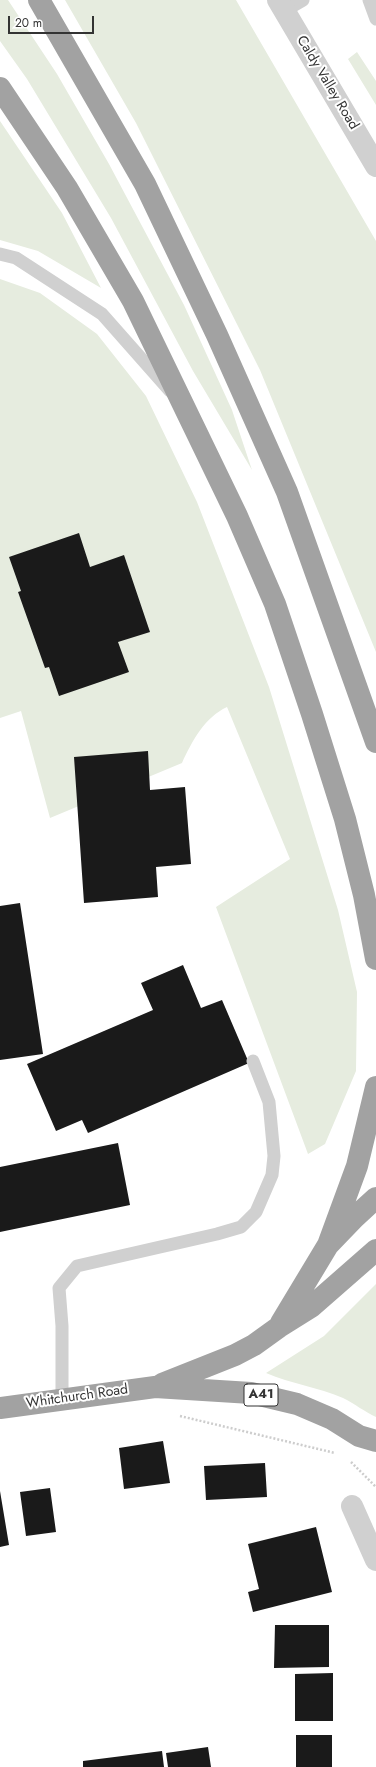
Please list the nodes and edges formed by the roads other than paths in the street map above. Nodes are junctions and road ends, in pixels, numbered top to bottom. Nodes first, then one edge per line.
1 (39, 0) edge
2 (303, 0) edge
3 (369, 0) edge
4 (281, 5) edge
5 (376, 19) edge
6 (0, 88) edge
7 (376, 166) edge
8 (0, 254) edge
9 (187, 410) junction
10 (376, 742) edge
11 (376, 959) edge
12 (253, 1061) dead end
13 (376, 1087) edge
14 (376, 1198) edge
15 (328, 1245) junction
16 (376, 1250) edge
17 (279, 1327) junction
18 (155, 1387) junction
19 (62, 1400) junction
20 (0, 1408) edge
21 (368, 1439) edge
22 (376, 1458) edge
23 (352, 1506) dead end
24 (376, 1560) edge

1 - 10 highway
2 - 4 lane
3 - 5 lane
4 - 7 street, Caldy Valley Road
6 - 9 highway
8 - 9 lane
9 - 11 highway
12 - 19 lane
13 - 15 highway
14 - 15 highway, Whitchurch Road / A41
15 - 17 highway, Whitchurch Road / A41
16 - 17 highway, Whitchurch Road / A41
17 - 18 highway, Whitchurch Road / A41
18 - 19 highway, Whitchurch Road / A41
18 - 21 highway, Whitchurch Road / A41
19 - 20 highway, Whitchurch Road / A41
21 - 22 highway
23 - 24 street

